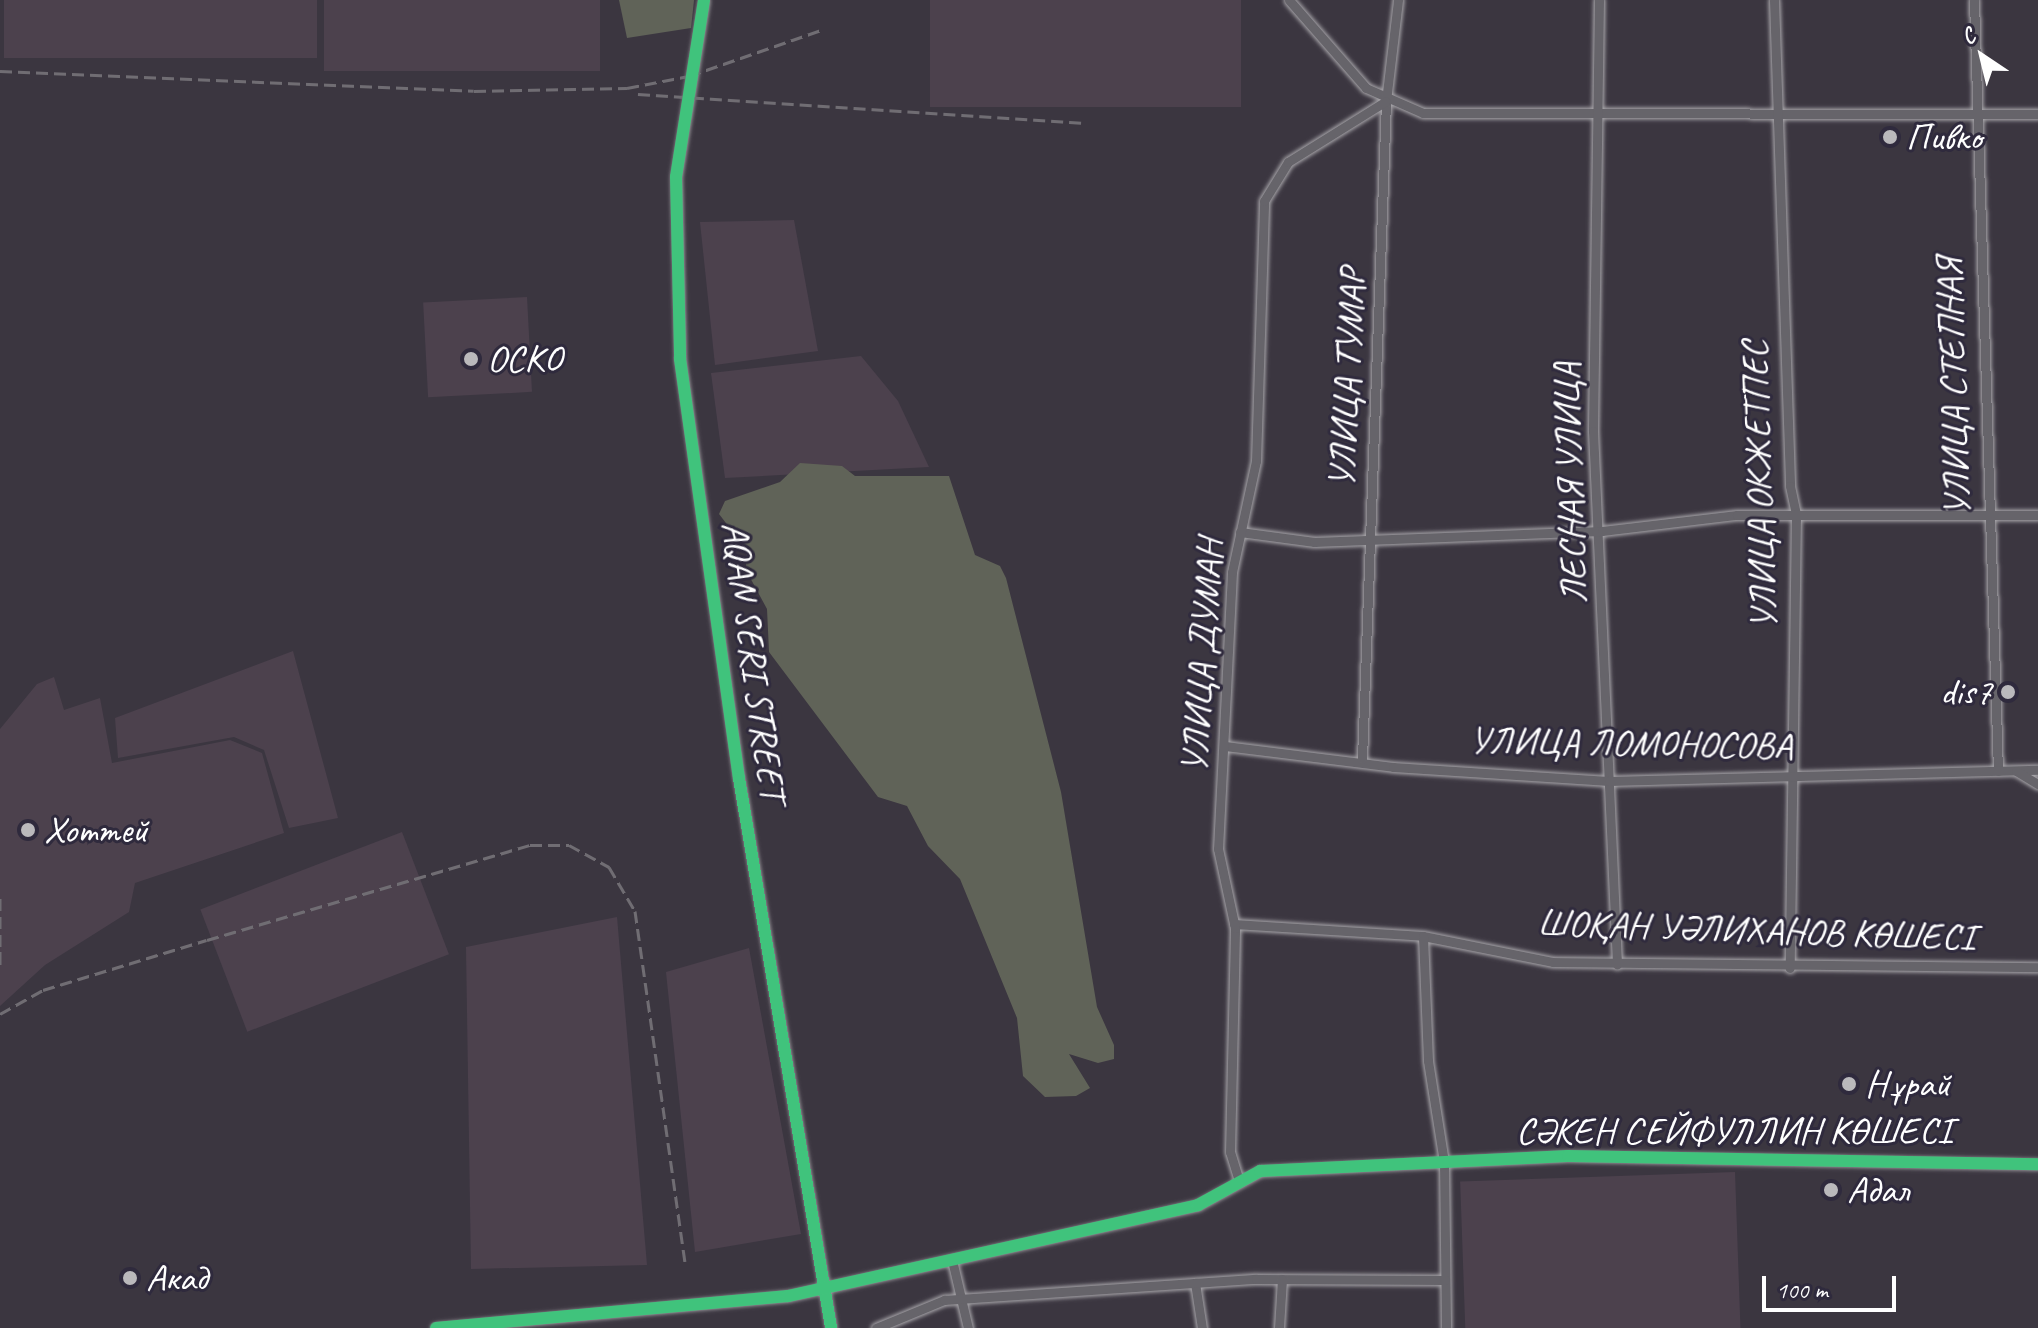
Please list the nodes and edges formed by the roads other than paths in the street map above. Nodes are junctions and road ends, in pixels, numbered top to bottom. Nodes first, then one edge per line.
1 (704, 0) edge
2 (1289, 0) edge
3 (1398, 0) edge
4 (1599, 0) edge
5 (1774, 0) edge
6 (1974, 0) edge
7 (1386, 101) junction
8 (1600, 111) junction
9 (1777, 114) junction
10 (2038, 114) edge
11 (1975, 117) junction
12 (1987, 512) junction
13 (1796, 514) junction
14 (2038, 515) edge
15 (1602, 531) junction
16 (1240, 532) junction
17 (1370, 541) junction
18 (1225, 746) junction
19 (1362, 759) junction
20 (2038, 770) edge
21 (1998, 771) junction
22 (2016, 771) junction
23 (1793, 774) junction
24 (1609, 781) junction
25 (2038, 784) edge
26 (1234, 924) junction
27 (1423, 936) junction
28 (1617, 964) junction
29 (2038, 967) edge
30 (1790, 968) junction
31 (1444, 1162) junction
32 (2038, 1164) edge
33 (1239, 1181) junction
34 (952, 1260) junction
35 (1282, 1279) junction
36 (1445, 1280) junction
37 (1195, 1283) junction
38 (825, 1288) junction
39 (961, 1300) junction
40 (436, 1328) edge
41 (831, 1328) edge
42 (876, 1328) edge
43 (968, 1328) edge
44 (1202, 1328) edge
45 (1279, 1328) edge
46 (1446, 1328) edge

1 - 38 street, AQAN SERI STREET
2 - 7 street
3 - 7 street, УЛИЦА ТУМАР
4 - 8 street, ЛЕСНАЯ УЛИЦА
5 - 9 street, УЛИЦА ОКЖЕТПЕС
6 - 11 street, УЛИЦА СТЕПНАЯ
7 - 8 street
7 - 16 street, УЛИЦА ДУМАН
7 - 17 street, УЛИЦА ТУМАР
8 - 9 street
8 - 15 street, ЛЕСНАЯ УЛИЦА
9 - 11 street
9 - 13 street, УЛИЦА ОКЖЕТПЕС
10 - 11 street
11 - 12 street, УЛИЦА СТЕПНАЯ
12 - 13 street
12 - 14 street
12 - 21 street, УЛИЦА СТЕПНАЯ
13 - 15 street
13 - 23 street, УЛИЦА ОКЖЕТПЕС
15 - 17 street
15 - 24 street, ЛЕСНАЯ УЛИЦА
16 - 17 street
16 - 18 street, УЛИЦА ДУМАН
17 - 19 street, УЛИЦА ТУМАР
18 - 19 street, УЛИЦА ЛОМОНОСОВА
18 - 26 street, УЛИЦА ДУМАН
19 - 24 street, УЛИЦА ЛОМОНОСОВА
20 - 22 street, УЛИЦА ЛОМОНОСОВА
21 - 22 street, УЛИЦА ЛОМОНОСОВА
21 - 23 street, УЛИЦА ЛОМОНОСОВА
22 - 25 street
23 - 24 street, УЛИЦА ЛОМОНОСОВА
23 - 30 street, УЛИЦА ОКЖЕТПЕС
24 - 28 street, ЛЕСНАЯ УЛИЦА
26 - 27 street, ШОҚАН УӘЛИХАНОВ КӨШЕСІ
26 - 33 street, УЛИЦА ДУМАН
27 - 28 street, ШОҚАН УӘЛИХАНОВ КӨШЕСІ
27 - 31 street
28 - 30 street, ШОҚАН УӘЛИХАНОВ КӨШЕСІ
29 - 30 street, ШОҚАН УӘЛИХАНОВ КӨШЕСІ
31 - 32 street, СӘКЕН СЕЙФУЛЛИН КӨШЕСІ
31 - 33 street, СӘКЕН СЕЙФУЛЛИН КӨШЕСІ
31 - 36 street
33 - 34 street, СӘКЕН СЕЙФУЛЛИН КӨШЕСІ
34 - 38 street, СӘКЕН СЕЙФУЛЛИН КӨШЕСІ
34 - 39 street
35 - 36 street
35 - 37 street
35 - 45 street
36 - 46 street
37 - 39 street
37 - 44 street
38 - 40 street, СӘКЕН СЕЙФУЛЛИН КӨШЕСІ
38 - 41 street, AQAN SERI STREET
39 - 42 street
39 - 43 street

